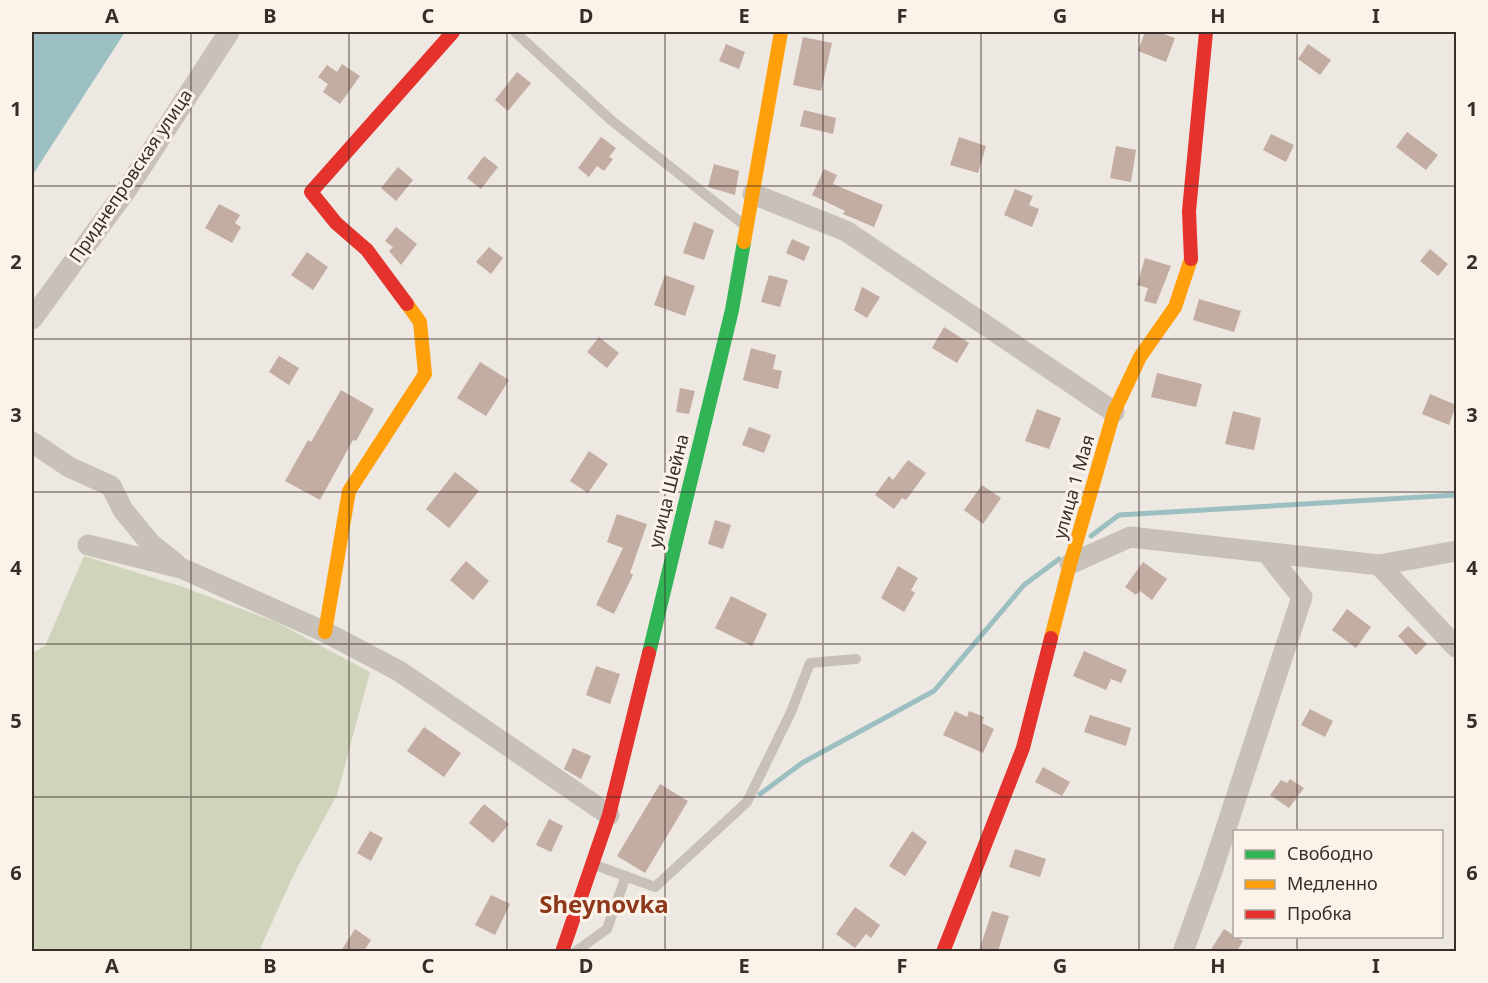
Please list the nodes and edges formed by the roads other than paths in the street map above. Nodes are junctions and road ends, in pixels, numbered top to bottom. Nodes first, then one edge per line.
1 (229, 32) edge
2 (453, 32) edge
3 (515, 32) edge
4 (781, 32) edge
5 (1206, 32) edge
6 (753, 195) junction
7 (747, 228) junction
8 (32, 319) edge
9 (1114, 412) junction
10 (32, 442) edge
11 (88, 544) dead end
12 (1456, 551) edge
13 (1267, 553) junction
14 (1070, 564) junction
15 (1379, 565) junction
16 (181, 568) junction
17 (325, 632) junction
18 (1456, 647) edge
19 (856, 659) dead end
20 (609, 815) junction
21 (592, 863) junction
22 (626, 876) junction
23 (562, 951) edge
24 (575, 951) edge
25 (943, 951) edge
26 (1183, 951) edge

1 - 8 street, Приднепровская улица
2 - 17 street
3 - 7 lane
4 - 6 street, улица Шейна
5 - 9 street, улица 1 Мая
6 - 7 street, улица Шейна
6 - 9 street
7 - 20 street, улица Шейна
9 - 14 street, улица 1 Мая
10 - 16 street
11 - 16 street
12 - 15 street
13 - 14 street
13 - 15 street
13 - 26 street
14 - 25 street, улица 1 Мая
15 - 18 street
16 - 17 street
17 - 20 street
19 - 22 lane
20 - 21 street, улица Шейна
21 - 22 lane
21 - 23 street, улица Шейна
22 - 24 lane

